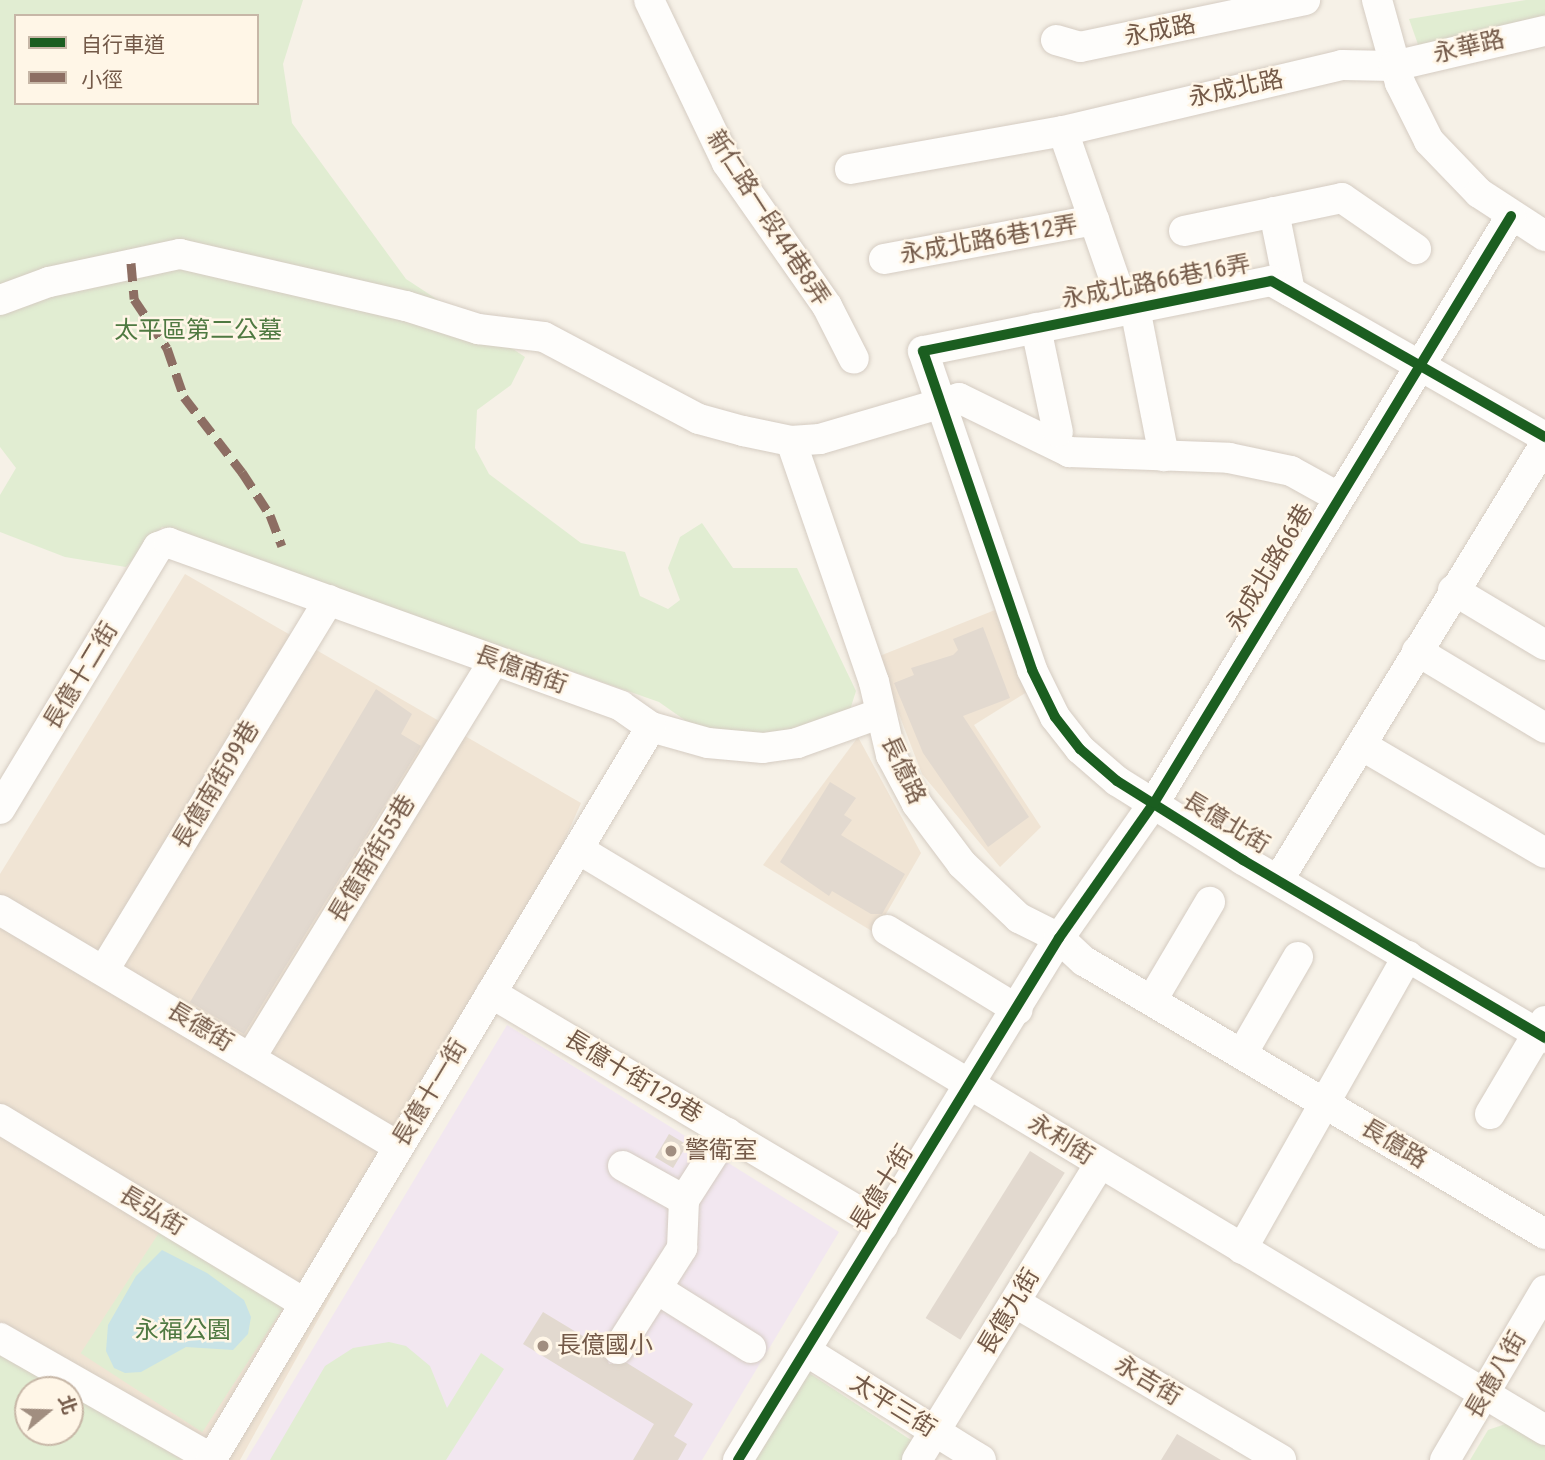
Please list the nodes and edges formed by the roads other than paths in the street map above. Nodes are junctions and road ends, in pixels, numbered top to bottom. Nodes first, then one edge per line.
1 (649, 0) edge
2 (1305, 0) edge
3 (1377, 0) edge
4 (1545, 31) edge
5 (1056, 40) dead end
6 (1394, 66) junction
7 (1063, 131) junction
8 (850, 169) dead end
9 (1274, 212) junction
10 (1511, 216) junction
11 (1094, 220) junction
12 (1184, 231) dead end
13 (1545, 236) edge
14 (1416, 249) dead end
15 (884, 259) dead end
16 (1290, 291) junction
17 (0, 300) edge
18 (1135, 308) junction
19 (1036, 328) junction
20 (923, 351) joint
21 (853, 359) dead end
22 (1422, 363) junction
23 (938, 402) junction
24 (1058, 432) dead end
25 (1545, 437) edge
26 (791, 441) junction
27 (1545, 444) edge
28 (1164, 456) junction
29 (1338, 497) junction
30 (164, 545) joint
31 (1453, 590) junction
32 (329, 600) junction
33 (1545, 645) edge
34 (1418, 651) junction
35 (494, 660) junction
36 (879, 714) junction
37 (651, 727) junction
38 (1545, 729) edge
39 (1362, 745) junction
40 (1154, 803) junction
41 (0, 809) edge
42 (578, 849) junction
43 (1545, 853) edge
44 (1279, 879) junction
45 (1209, 902) dead end
46 (0, 909) edge
47 (887, 930) dead end
48 (1059, 938) junction
49 (1408, 956) junction
50 (1298, 957) dead end
51 (104, 970) junction
52 (491, 993) junction
53 (1152, 1000) junction
54 (1018, 1010) junction
55 (1543, 1031) edge
56 (1242, 1054) junction
57 (251, 1057) junction
58 (972, 1086) junction
59 (1326, 1104) junction
60 (1490, 1114) dead end
61 (0, 1119) edge
62 (727, 1133) junction
63 (398, 1146) junction
64 (1100, 1164) junction
65 (623, 1166) dead end
66 (684, 1200) junction
67 (883, 1226) junction
68 (1545, 1234) edge
69 (1242, 1249) junction
70 (657, 1289) junction
71 (1545, 1290) edge
72 (304, 1303) junction
73 (1016, 1303) junction
74 (0, 1338) edge
75 (751, 1348) dead end
76 (618, 1349) dead end
77 (806, 1351) junction
78 (1486, 1394) junction
79 (1545, 1430) edge
80 (935, 1433) junction
81 (211, 1459) edge
82 (738, 1460) edge
83 (917, 1460) edge
84 (981, 1460) edge
85 (1281, 1460) edge
86 (1445, 1460) edge

1 - 21 street, 新仁路一段44巷8弄
2 - 5 street, 永成路
3 - 6 street
4 - 6 street, 永華路
6 - 7 street, 永成北路
6 - 10 street
7 - 8 street, 永成北路
7 - 11 street
9 - 12 street, 永成北路66巷16弄
9 - 14 street, 永成北路66巷16弄
9 - 16 street, 永成北路66巷16弄
10 - 13 street
10 - 22 street, 永成北路66巷
11 - 15 street, 永成北路6巷12弄
11 - 18 street
16 - 18 street, 永成北路66巷16弄
16 - 22 street, 永成北路66巷16弄
17 - 26 street
18 - 19 street, 永成北路66巷16弄
18 - 28 street
19 - 20 street, 永成北路66巷16弄
19 - 24 street
20 - 23 street, 長億北街
22 - 25 street, 永成北路66巷16弄
22 - 29 street, 永成北路66巷
23 - 26 street
23 - 28 street
23 - 40 street, 長億北街
26 - 36 street, 長億路
27 - 31 street
28 - 29 street
29 - 40 street, 永成北路66巷
30 - 32 street, 長億南街
30 - 41 street, 長億十二街
31 - 33 street
31 - 34 street
32 - 35 street, 長億南街
32 - 51 street, 長億南街99巷
34 - 38 street
34 - 39 street
35 - 37 street, 長億南街
35 - 57 street, 長億南街55巷
36 - 37 street, 長億南街
36 - 48 street, 長億路
37 - 42 street, 長億十一街
39 - 43 street
39 - 44 street
40 - 44 street, 長億北街
40 - 48 street, 永成北路66巷
42 - 52 street, 長億十一街
42 - 58 street, 永利街
44 - 49 street, 長億北街
45 - 53 street
46 - 51 street, 長德街
47 - 54 street
48 - 53 street, 長億路
48 - 54 street, 長億十街
49 - 55 street, 長億北街
49 - 59 street
50 - 56 street
51 - 57 street, 長德街
52 - 62 street, 長億十街129巷
52 - 63 street, 長億十一街
53 - 56 street, 長億路
54 - 58 street, 長億十街
55 - 60 street
56 - 59 street, 長億路
57 - 63 street, 長德街
58 - 64 street, 永利街
58 - 67 street, 長億十街
59 - 68 street, 長億路
59 - 69 street
61 - 72 street, 長弘街
62 - 66 street
62 - 67 street, 長億十街129巷
63 - 72 street, 長億十一街
64 - 69 street, 永利街
64 - 73 street, 長億九街
65 - 66 street
66 - 70 street
67 - 77 street, 長億十街
69 - 78 street, 永利街
70 - 75 street
70 - 76 street
71 - 78 street, 長億八街
72 - 81 street, 長億十一街
73 - 80 street, 長億九街
73 - 85 street, 永吉街
74 - 81 street
77 - 80 street, 太平三街
77 - 82 street, 長億十街
78 - 79 street, 永利街
78 - 86 street, 長億八街
80 - 83 street, 長億九街
80 - 84 street, 太平三街

